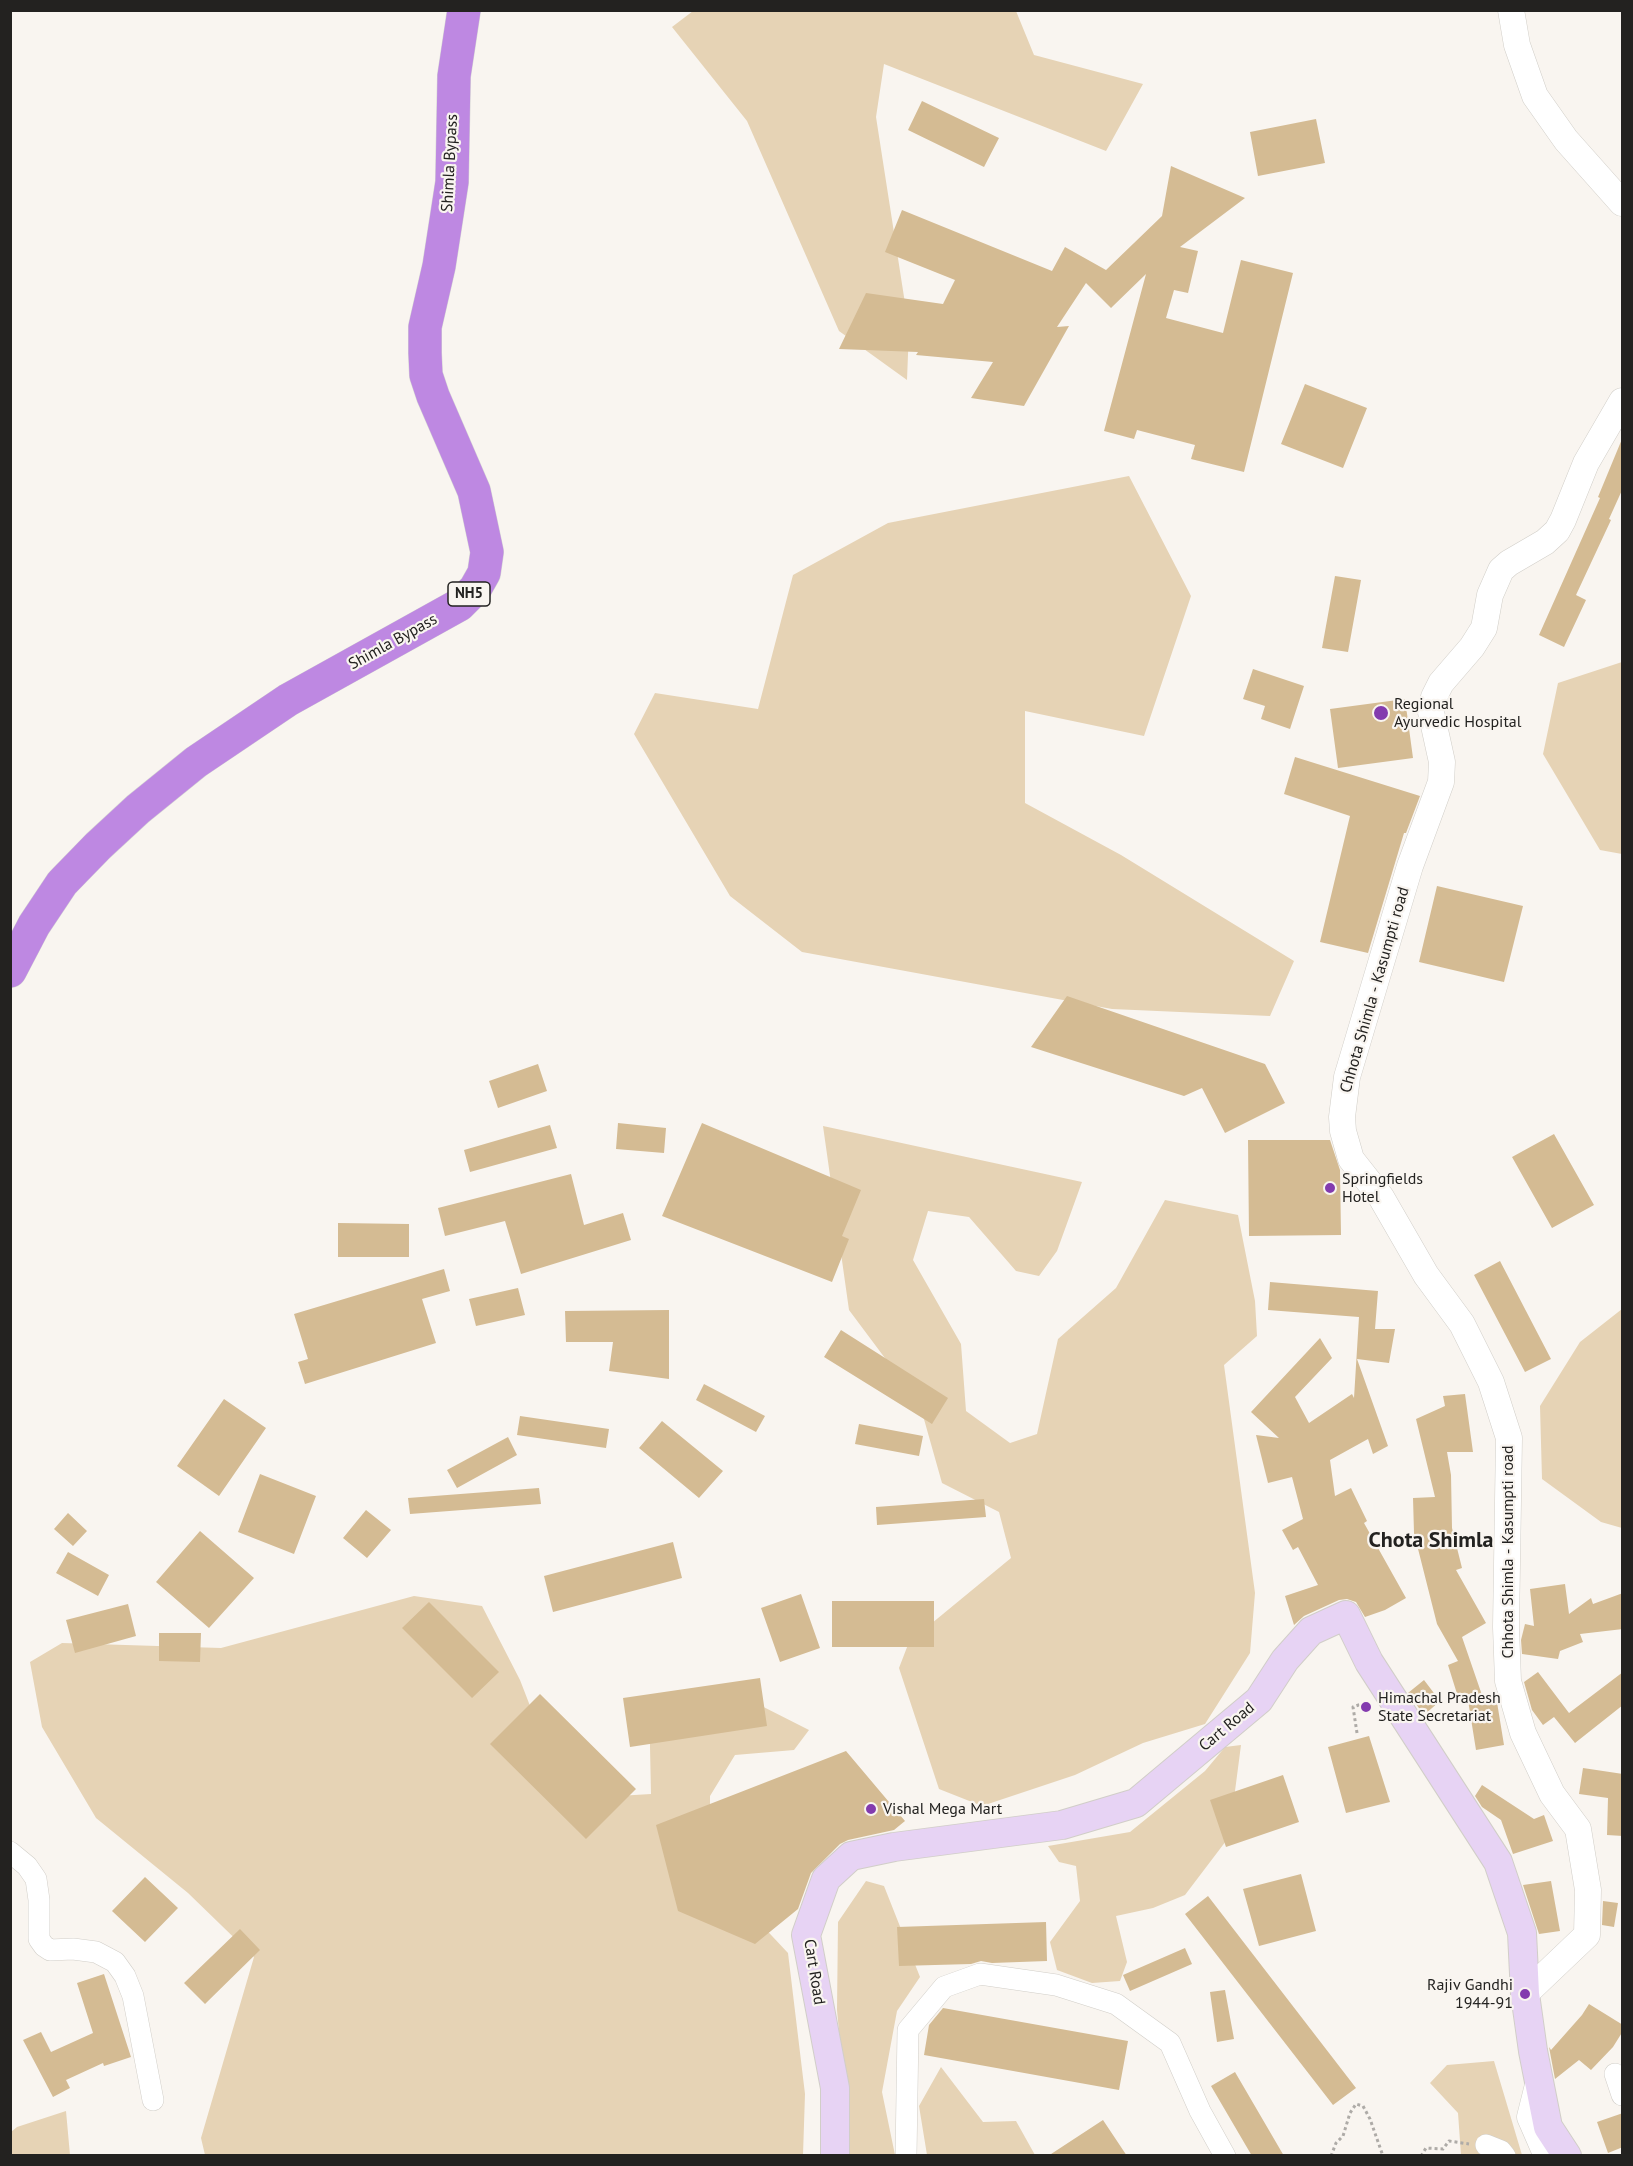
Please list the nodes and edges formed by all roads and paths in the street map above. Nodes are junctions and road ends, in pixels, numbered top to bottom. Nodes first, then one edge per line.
1 (464, 10) edge
2 (1511, 10) edge
3 (1623, 203) edge
4 (1623, 401) edge
5 (10, 971) edge
6 (10, 1852) edge
7 (1525, 1994) junction
8 (1615, 2074) dead end
9 (1539, 2081) junction
10 (1623, 2095) edge
11 (153, 2100) dead end
12 (1496, 2150) edge
13 (835, 2156) edge
14 (906, 2156) edge
15 (1225, 2156) edge
16 (1331, 2156) edge
17 (1383, 2156) edge
18 (1421, 2156) edge
19 (1547, 2156) edge
20 (1567, 2156) edge

1 - 5 highway, Shimla Bypass / NH5
2 - 3 street
4 - 7 street, Chhota Shimla - Kasumpti road
6 - 11 street
7 - 9 main road, Cart Road
7 - 13 main road, Cart Road
8 - 10 street
9 - 19 street
9 - 20 main road, Cart Road
12 - 18 path
14 - 15 street
16 - 17 path

